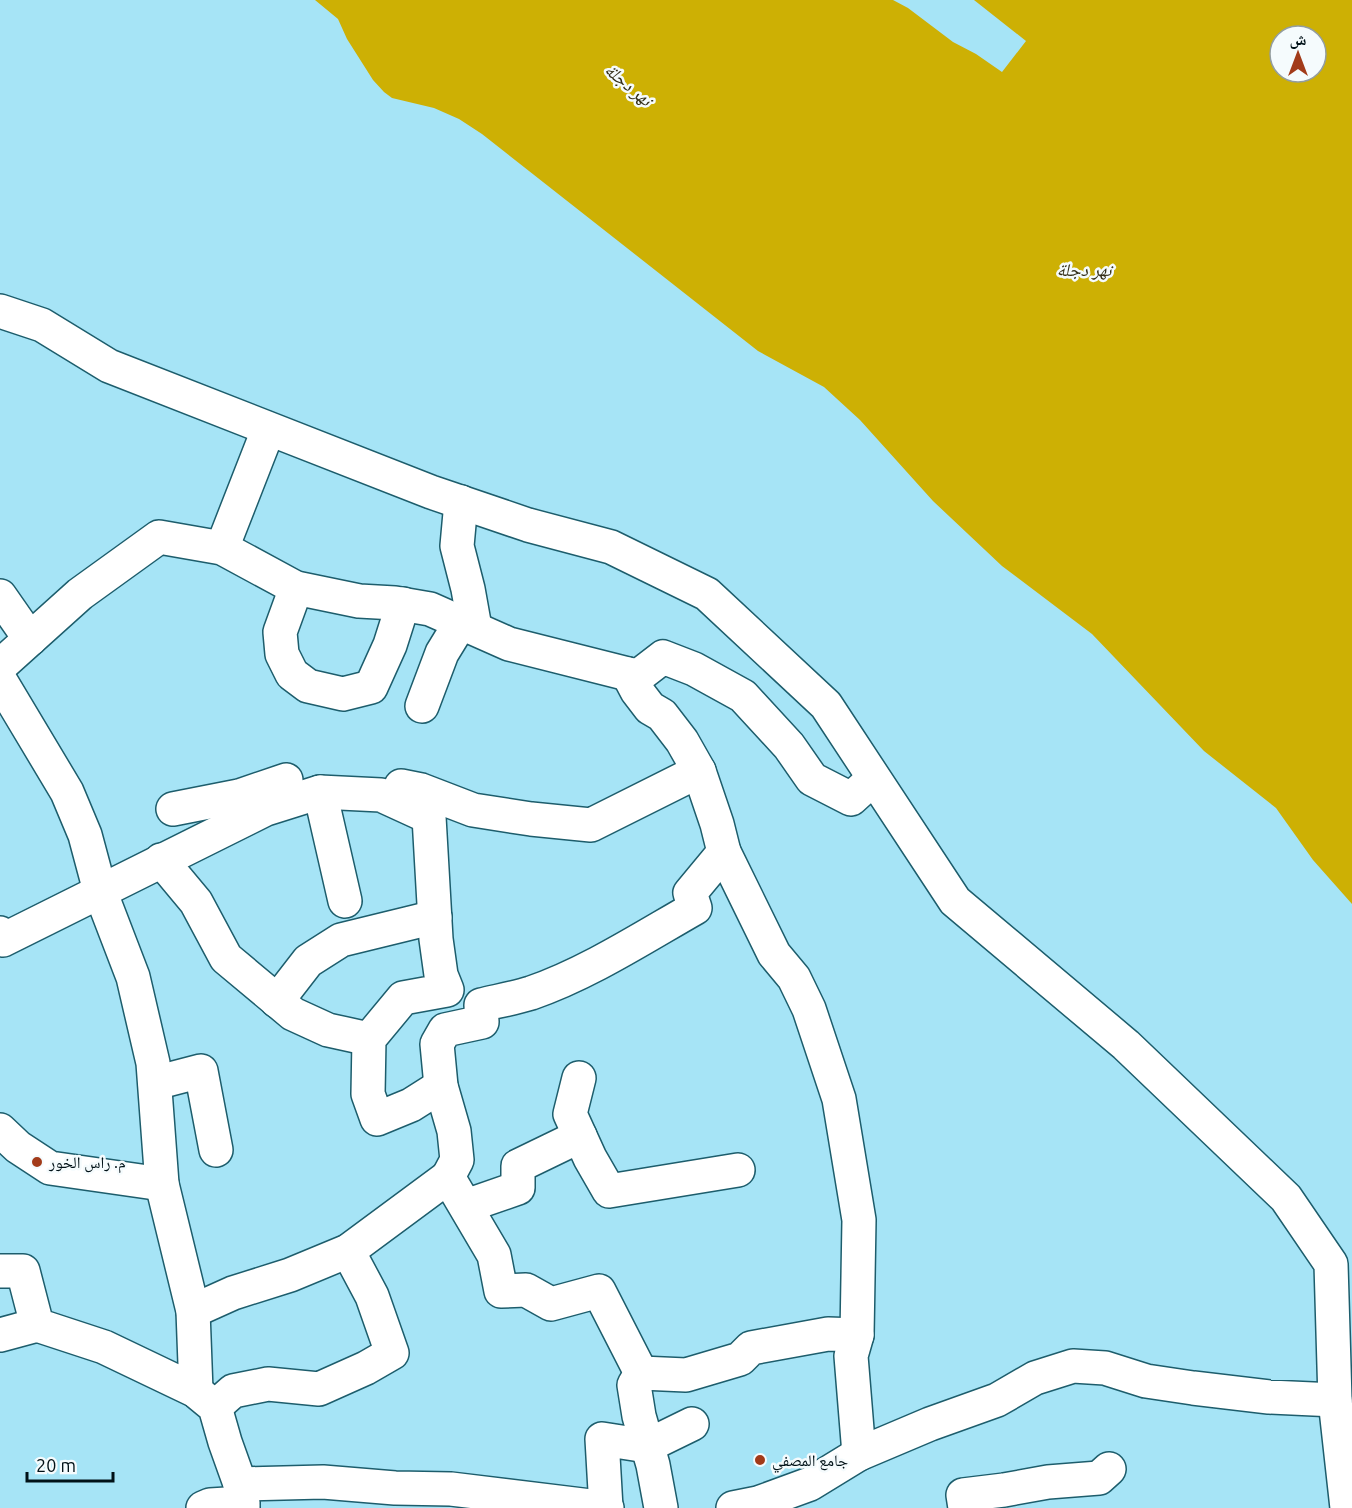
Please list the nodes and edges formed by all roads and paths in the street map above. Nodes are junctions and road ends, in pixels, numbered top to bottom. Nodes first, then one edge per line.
1 (0, 311) edge
2 (266, 428) junction
3 (461, 502) junction
4 (222, 548) junction
5 (296, 588) junction
6 (0, 596) edge
7 (403, 604) junction
8 (468, 625) junction
9 (30, 639) junction
10 (0, 666) edge
11 (627, 674) junction
12 (0, 680) edge
13 (422, 706) dead end
14 (699, 771) junction
15 (873, 779) junction
16 (320, 792) junction
17 (173, 809) dead end
18 (724, 852) junction
19 (161, 860) junction
20 (100, 891) junction
21 (345, 901) dead end
22 (435, 917) junction
23 (0, 933) edge
24 (277, 1001) junction
25 (369, 1038) junction
26 (579, 1078) dead end
27 (155, 1083) junction
28 (441, 1086) junction
29 (0, 1130) edge
30 (580, 1136) junction
31 (216, 1150) dead end
32 (738, 1170) dead end
33 (448, 1177) junction
34 (162, 1184) junction
35 (466, 1206) junction
36 (348, 1251) junction
37 (0, 1271) edge
38 (193, 1311) junction
39 (37, 1324) junction
40 (0, 1335) edge
41 (857, 1335) junction
42 (641, 1373) junction
43 (205, 1399) junction
44 (1335, 1400) junction
45 (692, 1424) dead end
46 (647, 1446) junction
47 (859, 1454) junction
48 (1109, 1469) dead end
49 (242, 1498) edge
50 (786, 1501) edge
51 (203, 1508) edge
52 (607, 1508) edge
53 (661, 1508) edge
54 (733, 1508) edge
55 (965, 1508) edge
56 (1347, 1508) edge

1 - 2 street
2 - 3 street
2 - 4 street
3 - 8 street
3 - 15 street
4 - 5 street
4 - 9 street
5 - 7 street
5 - 7 street
6 - 9 street
7 - 8 street
8 - 11 street
8 - 13 street
9 - 10 street
11 - 14 street
11 - 15 street
12 - 20 street
14 - 17 street
14 - 18 street
15 - 44 street
16 - 19 street
16 - 21 street
16 - 22 street
18 - 28 street
18 - 41 street
19 - 20 street
19 - 24 street
20 - 23 street
20 - 27 street
22 - 24 street
22 - 25 street
24 - 25 street
25 - 28 street
26 - 30 street
27 - 31 street
27 - 34 street
28 - 33 street
29 - 34 street
30 - 32 street
30 - 35 street
33 - 35 street
33 - 36 street
34 - 38 street
35 - 42 street
36 - 38 street
36 - 43 street
37 - 39 street
38 - 43 street
39 - 40 street
39 - 43 street
41 - 42 street
41 - 47 street
42 - 46 street
43 - 49 street
44 - 47 street
44 - 56 street
45 - 46 street
46 - 52 street
46 - 53 street
47 - 50 street
48 - 55 street
49 - 51 street
49 - 52 street
50 - 54 street

